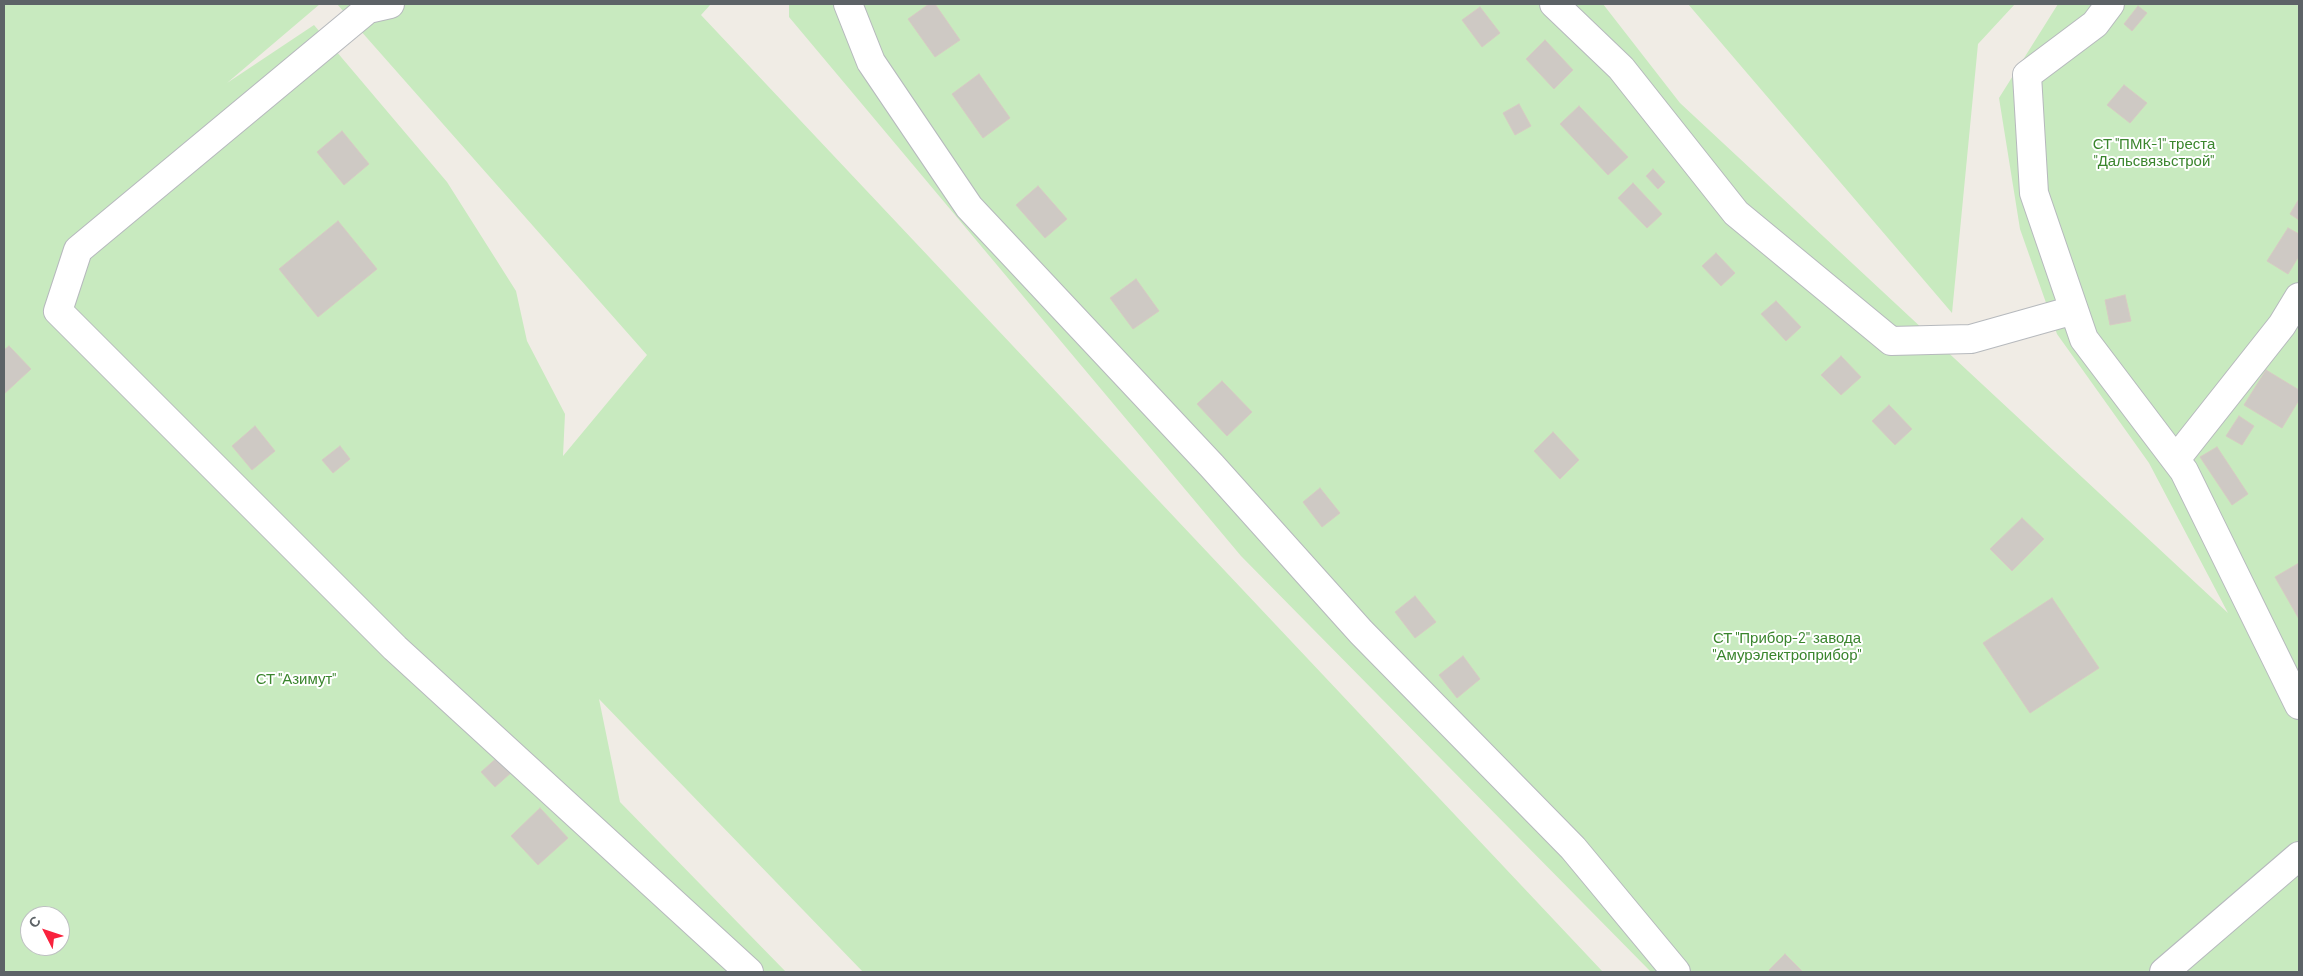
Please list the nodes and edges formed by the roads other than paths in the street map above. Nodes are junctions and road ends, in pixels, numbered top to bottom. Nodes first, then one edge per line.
1 (390, 4) edge
2 (848, 4) edge
3 (1554, 4) edge
4 (2110, 4) edge
5 (2299, 297) edge
6 (2074, 310) junction
7 (2176, 460) junction
8 (2299, 706) edge
9 (2299, 856) edge
10 (749, 972) edge
11 (1676, 972) edge
12 (2164, 972) edge

1 - 10 street
2 - 11 street
3 - 6 street
4 - 6 street
5 - 7 street
6 - 7 street
7 - 8 street
9 - 12 street

